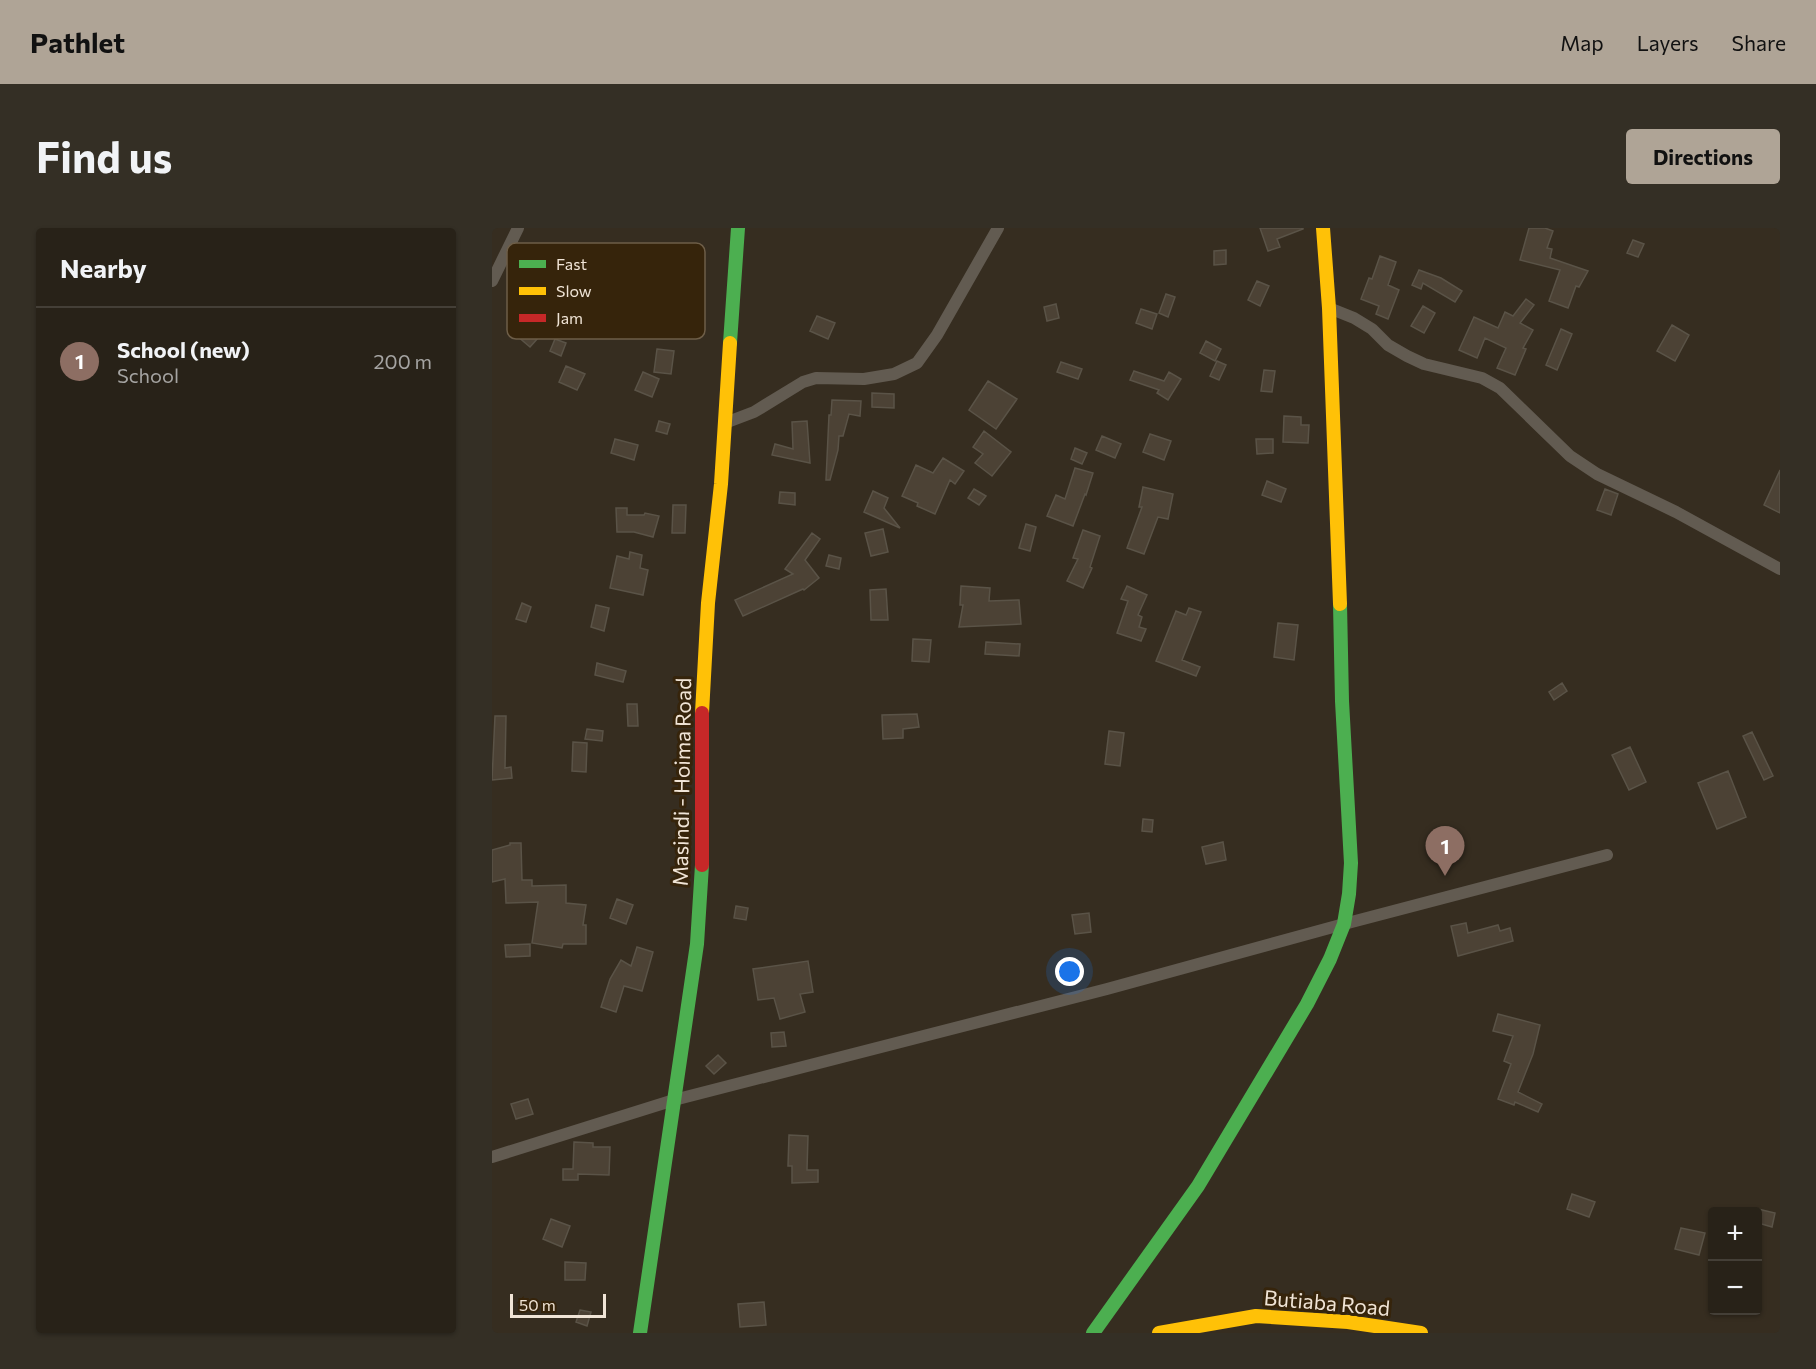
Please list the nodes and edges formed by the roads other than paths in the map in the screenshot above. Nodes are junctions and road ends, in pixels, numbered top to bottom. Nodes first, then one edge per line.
1 (518, 228) edge
2 (738, 228) edge
3 (998, 228) edge
4 (1323, 228) edge
5 (511, 243) edge
6 (507, 250) edge
7 (492, 281) edge
8 (1329, 308) junction
9 (725, 423) junction
10 (1780, 569) edge
11 (1607, 855) dead end
12 (1344, 924) junction
13 (674, 1100) junction
14 (492, 1157) edge
15 (640, 1333) edge
16 (1093, 1333) edge
17 (1159, 1333) edge
18 (1421, 1333) edge

1 - 5 street
2 - 9 main road, Masindi - Hoima Road
3 - 9 street
4 - 8 main road
6 - 7 street
8 - 10 street
8 - 12 main road
9 - 13 main road, Masindi - Hoima Road
11 - 12 street
12 - 13 street
12 - 16 main road
13 - 14 street
13 - 15 main road, Masindi - Hoima Road
17 - 18 main road, Butiaba Road

